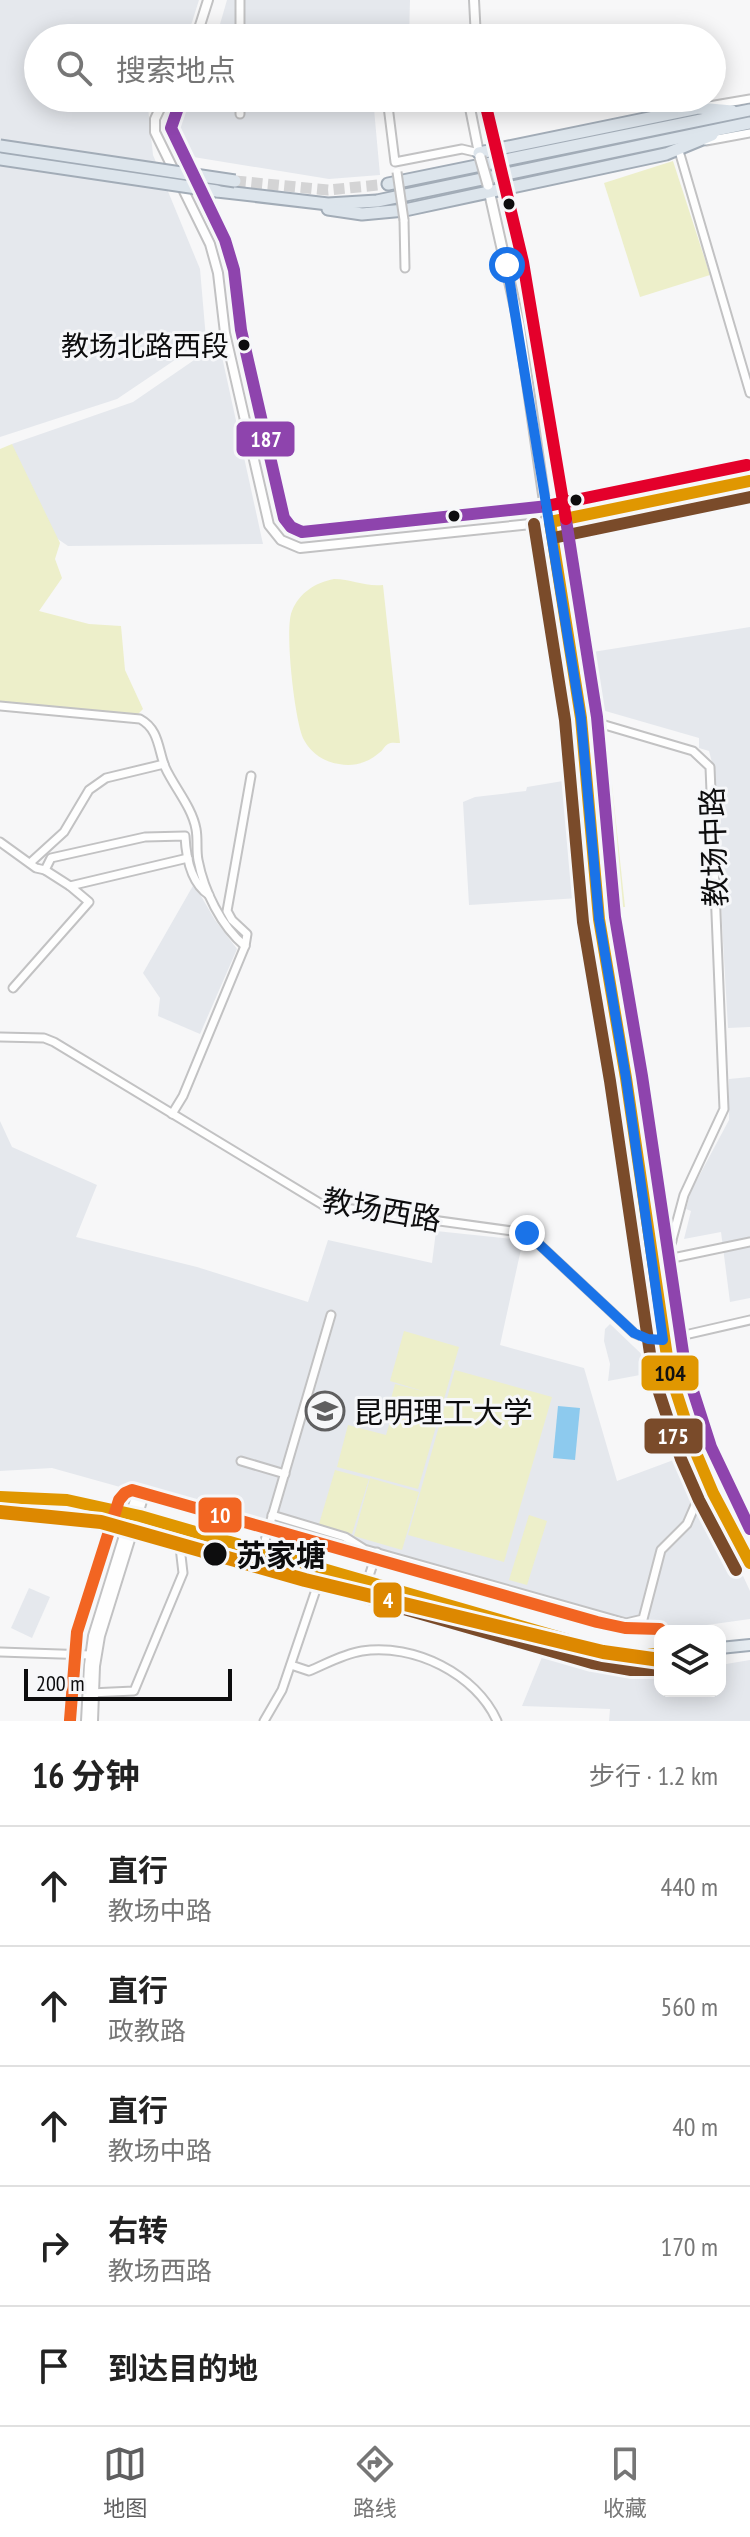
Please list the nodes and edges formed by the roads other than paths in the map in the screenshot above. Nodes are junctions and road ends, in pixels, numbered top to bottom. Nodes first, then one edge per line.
1 (208, 0) edge
2 (240, 0) edge
3 (474, 0) edge
4 (200, 24) edge
5 (240, 24) edge
6 (475, 24) edge
7 (750, 99) edge
8 (726, 103) edge
9 (158, 112) edge
10 (389, 112) edge
11 (471, 112) edge
12 (679, 112) edge
13 (726, 112) edge
14 (748, 115) edge
15 (723, 129) junction
16 (750, 133) edge
17 (696, 143) junction
18 (0, 146) edge
19 (679, 151) junction
20 (479, 155) junction
21 (0, 159) edge
22 (395, 162) junction
23 (235, 181) tunnel mouth
24 (388, 184) tunnel mouth
25 (489, 189) junction
26 (277, 199) junction
27 (405, 268) dead end
28 (750, 393) edge
29 (750, 481) edge
30 (550, 522) junction
31 (0, 706) edge
32 (581, 718) junction
33 (164, 764) junction
34 (251, 776) dead end
35 (0, 842) edge
36 (188, 858) junction
37 (30, 863) junction
38 (45, 870) junction
39 (70, 886) junction
40 (211, 896) junction
41 (245, 946) junction
42 (13, 988) dead end
43 (0, 1037) edge
44 (172, 1114) junction
45 (673, 1239) junction
46 (750, 1242) edge
47 (649, 1243) junction
48 (668, 1259) junction
49 (656, 1298) junction
50 (331, 1315) dead end
51 (750, 1320) edge
52 (663, 1340) junction
53 (241, 1461) dead end
54 (285, 1474) junction
55 (707, 1495) dead end
56 (0, 1497) edge
57 (139, 1500) dead end
58 (135, 1515) junction
59 (272, 1515) junction
60 (186, 1530) junction
61 (750, 1539) edge
62 (738, 1542) junction
63 (264, 1544) dead end
64 (377, 1552) junction
65 (750, 1563) edge
66 (323, 1569) junction
67 (367, 1582) junction
68 (645, 1611) junction
69 (654, 1614) dead end
70 (750, 1645) edge
71 (726, 1647) edge
72 (0, 1652) edge
73 (654, 1654) edge
74 (90, 1655) junction
75 (291, 1665) junction
76 (91, 1693) junction
77 (86, 1721) edge
78 (93, 1721) edge
79 (264, 1721) edge
80 (497, 1721) edge

1 - 4 street
2 - 5 street
3 - 6 street
7 - 8 street
9 - 30 street
10 - 22 street
11 - 20 street
12 - 20 highway
13 - 14 highway
14 - 15 highway
14 - 24 highway
15 - 17 highway
15 - 26 highway
16 - 17 street
17 - 19 highway
18 - 23 highway, bridge
19 - 25 highway
19 - 28 street
20 - 22 street
20 - 25 main road, bridge
21 - 26 highway, bridge
22 - 27 street, bridge
25 - 26 highway
25 - 30 main road
29 - 30 street
30 - 32 main road
31 - 33 street
32 - 45 street, 教场中路
32 - 47 main road
33 - 37 street
33 - 40 street
34 - 41 street
35 - 37 street
36 - 38 street
36 - 39 street
36 - 40 street
37 - 38 street
38 - 39 street
39 - 42 street
40 - 41 street
41 - 44 street
43 - 44 street, 教场西路
44 - 52 street, 教场西路
45 - 47 street
45 - 48 street, 教场中路
46 - 48 street
47 - 49 main road
48 - 49 street, 教场中路
49 - 52 main road, 教场中路
50 - 54 street
51 - 52 street
52 - 62 main road, 教场中路
53 - 54 street
54 - 59 street
55 - 68 street
56 - 58 main road
57 - 58 street
58 - 60 main road
58 - 74 street
58 - 76 street
59 - 63 street
59 - 64 street
60 - 66 main road
60 - 76 street
61 - 62 street
62 - 65 main road, 教场中路
64 - 67 street
64 - 68 street
66 - 67 main road
66 - 75 street
67 - 73 main road
68 - 69 street
70 - 71 main road
72 - 74 street
74 - 76 street
75 - 79 street
75 - 80 street
76 - 77 street
76 - 78 street

